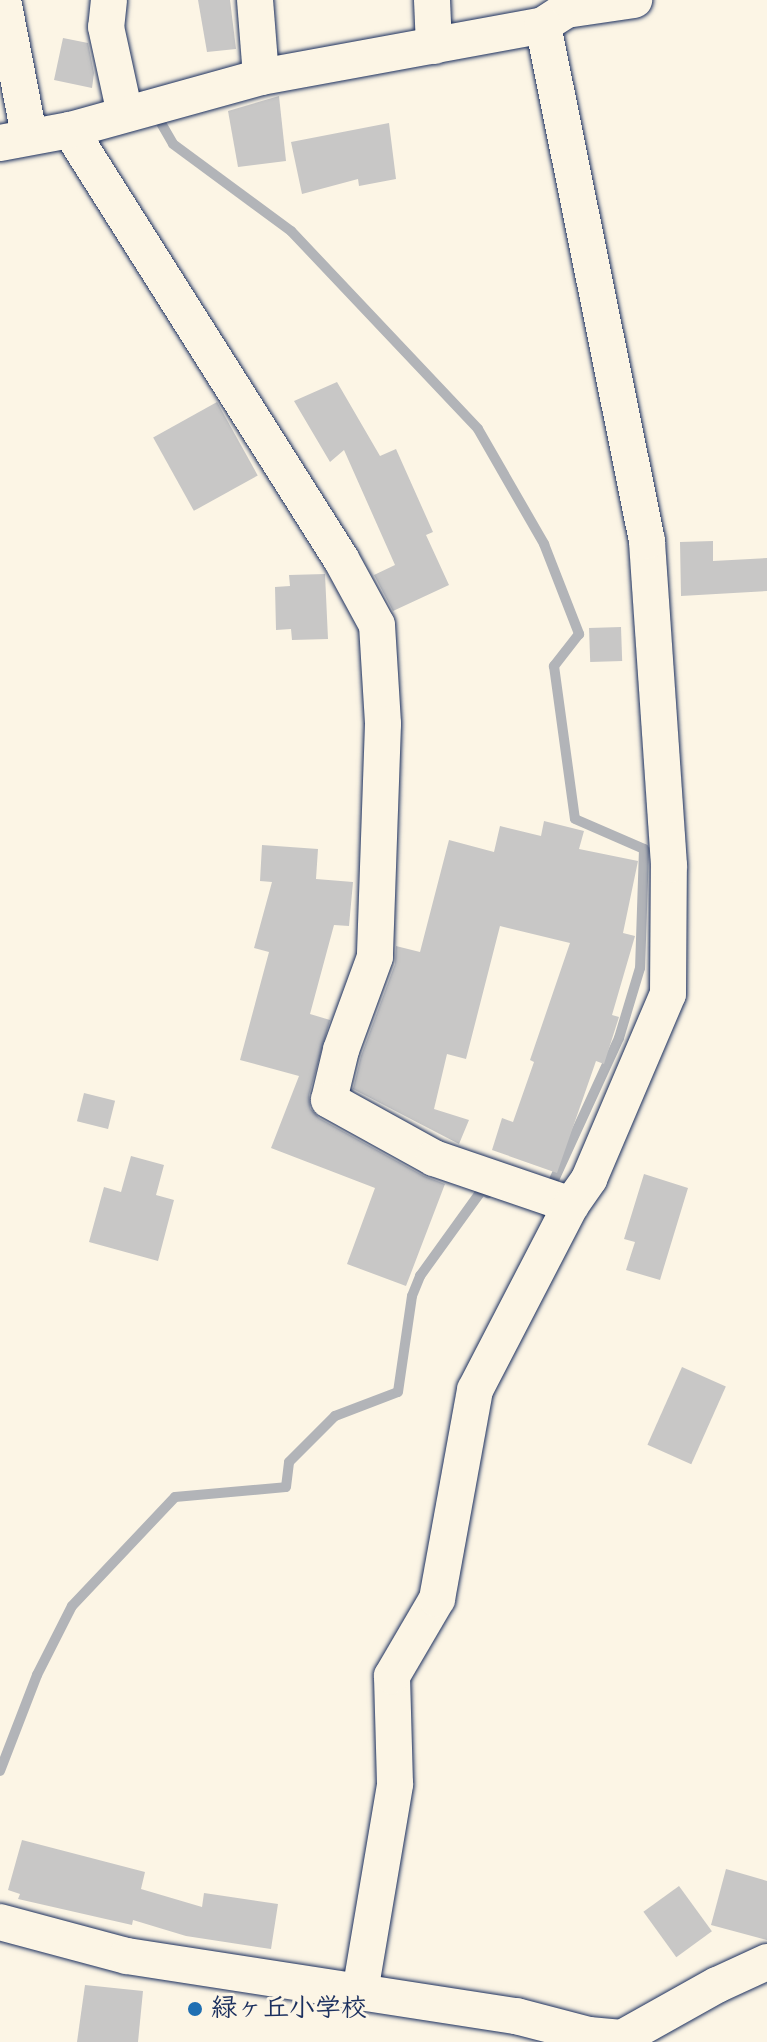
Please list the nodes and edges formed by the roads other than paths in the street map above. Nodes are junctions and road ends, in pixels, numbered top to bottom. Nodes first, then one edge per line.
1 (3, 0) edge
2 (109, 0) edge
3 (255, 0) edge
4 (432, 0) edge
5 (615, 1) edge
6 (543, 25) junction
7 (434, 46) junction
8 (261, 77) junction
9 (125, 114) junction
10 (70, 130) junction
11 (15, 139) edge
12 (571, 1205) junction
13 (0, 1922) edge
14 (767, 1962) edge
15 (360, 1992) junction
16 (622, 2040) edge

1 - 11 street
2 - 9 street
3 - 8 street
4 - 7 street
5 - 6 street
6 - 7 street
6 - 12 street
7 - 8 street
8 - 9 street
9 - 10 street
10 - 11 street
10 - 12 street
12 - 15 street
13 - 15 street
14 - 16 street
15 - 16 street

